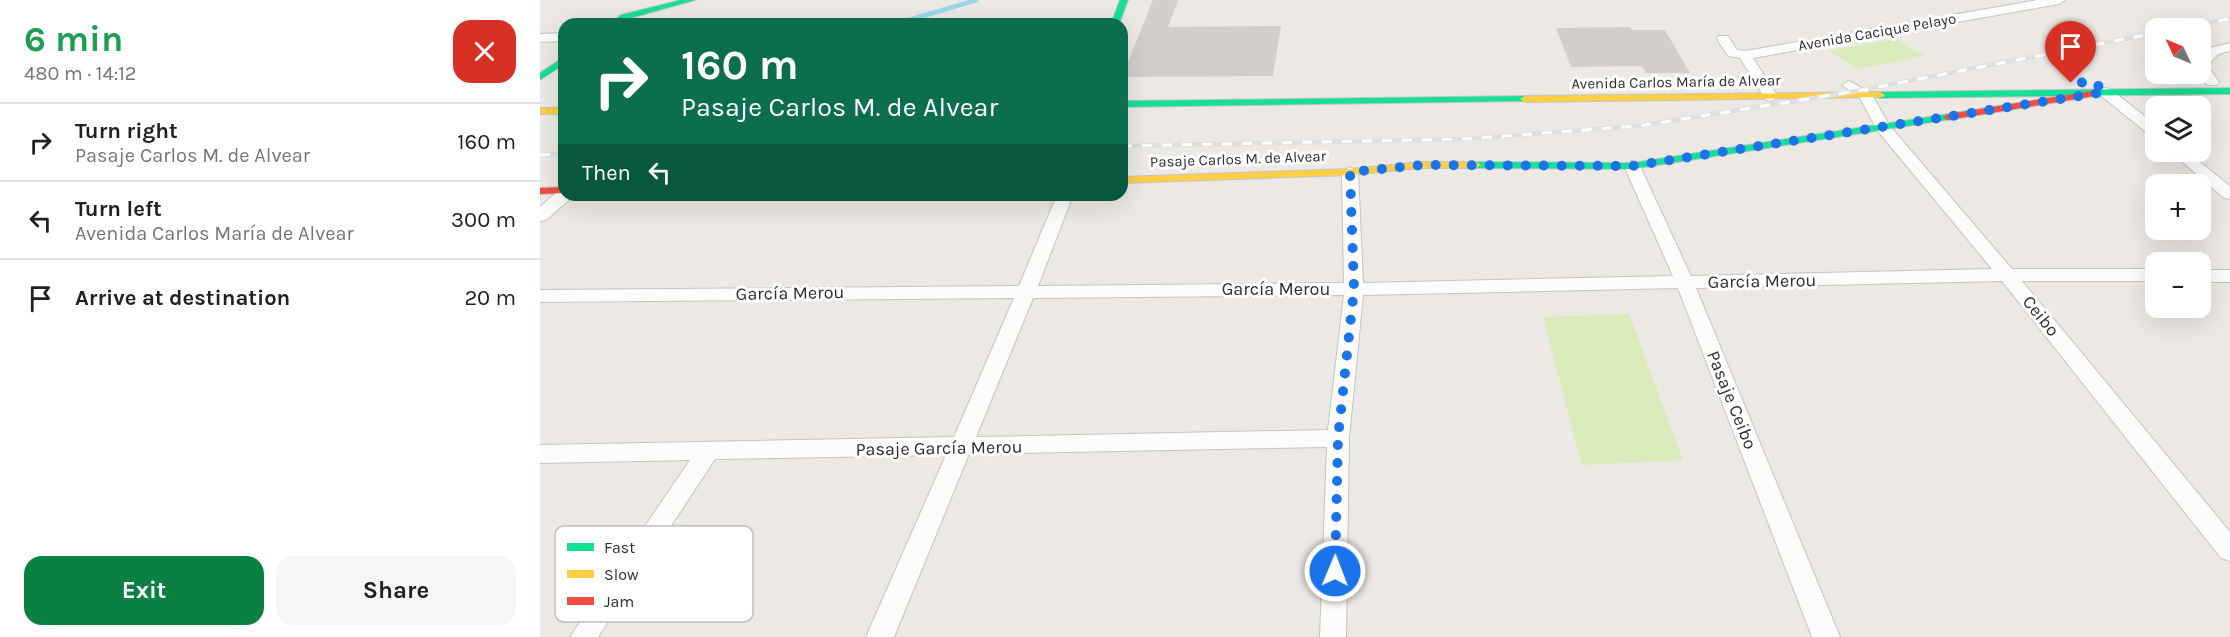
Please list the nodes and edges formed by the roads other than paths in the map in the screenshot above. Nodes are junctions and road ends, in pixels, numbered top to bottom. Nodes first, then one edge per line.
1 (691, 0) edge
2 (1124, 0) edge
3 (2059, 0) edge
4 (623, 18) edge
5 (1117, 18) edge
6 (558, 37) edge
7 (540, 38) edge
8 (1723, 39) dead end
9 (2230, 47) edge
10 (1745, 56) junction
11 (558, 64) edge
12 (540, 77) edge
13 (2212, 82) junction
14 (2230, 82) edge
15 (1849, 85) junction
16 (2100, 87) junction
17 (1767, 91) junction
18 (2230, 91) edge
19 (1128, 94) edge
20 (1866, 96) junction
21 (540, 101) edge
22 (558, 101) edge
23 (1128, 104) edge
24 (540, 111) edge
25 (558, 111) edge
26 (2145, 124) edge
27 (1882, 127) junction
28 (2190, 162) edge
29 (1632, 166) junction
30 (1350, 172) junction
31 (1128, 180) edge
32 (540, 191) edge
33 (558, 192) edge
34 (2230, 194) edge
35 (558, 198) edge
36 (1063, 201) edge
37 (540, 216) edge
38 (2007, 274) junction
39 (2145, 275) edge
40 (2211, 276) edge
41 (2230, 276) edge
42 (1685, 283) junction
43 (1354, 289) junction
44 (1027, 290) junction
45 (540, 296) edge
46 (1338, 438) junction
47 (960, 448) junction
48 (707, 453) junction
49 (540, 454) edge
50 (658, 526) edge
51 (2230, 550) edge
52 (593, 622) edge
53 (583, 637) edge
54 (880, 637) edge
55 (1333, 637) edge
56 (1826, 637) edge

1 - 4 main road
2 - 5 main road
3 - 10 street, Avenida Cacique Pelayo
6 - 7 street
8 - 10 street
9 - 13 street
10 - 17 street
11 - 12 main road
13 - 14 main road, Avenida Carlos María de Alvear
13 - 16 main road, Avenida Carlos María de Alvear
15 - 16 main road, Avenida Carlos María de Alvear
15 - 17 main road, Avenida Carlos María de Alvear
15 - 20 street, Ceibo
16 - 18 main road, Avenida Carlos María de Alvear
16 - 20 main road, Avenida Carlos María de Alvear
16 - 26 street
16 - 27 main road, Pasaje Carlos M. de Alvear
17 - 19 main road, Avenida Carlos María de Alvear
17 - 20 main road, Avenida Carlos María de Alvear
17 - 23 main road, Avenida Carlos María de Alvear
20 - 27 street, Ceibo
21 - 22 main road
24 - 25 main road
27 - 29 main road, Pasaje Carlos M. de Alvear
27 - 38 street, Ceibo
28 - 34 street
29 - 30 main road, Pasaje Carlos M. de Alvear
29 - 42 street, Pasaje Ceibo
30 - 31 main road, Pasaje Carlos M. de Alvear
30 - 43 street
32 - 33 main road
35 - 37 street
36 - 44 street
38 - 39 street, García Merou
38 - 42 street, García Merou
38 - 51 street, Ceibo
40 - 41 street
42 - 43 street, García Merou
42 - 56 street, Pasaje Ceibo
43 - 44 street, García Merou
43 - 46 street
44 - 45 street, García Merou
44 - 47 street
46 - 47 street, Pasaje García Merou
46 - 55 street
47 - 48 street, Pasaje García Merou
47 - 54 street
48 - 49 street, Pasaje García Merou
48 - 50 street
52 - 53 street

